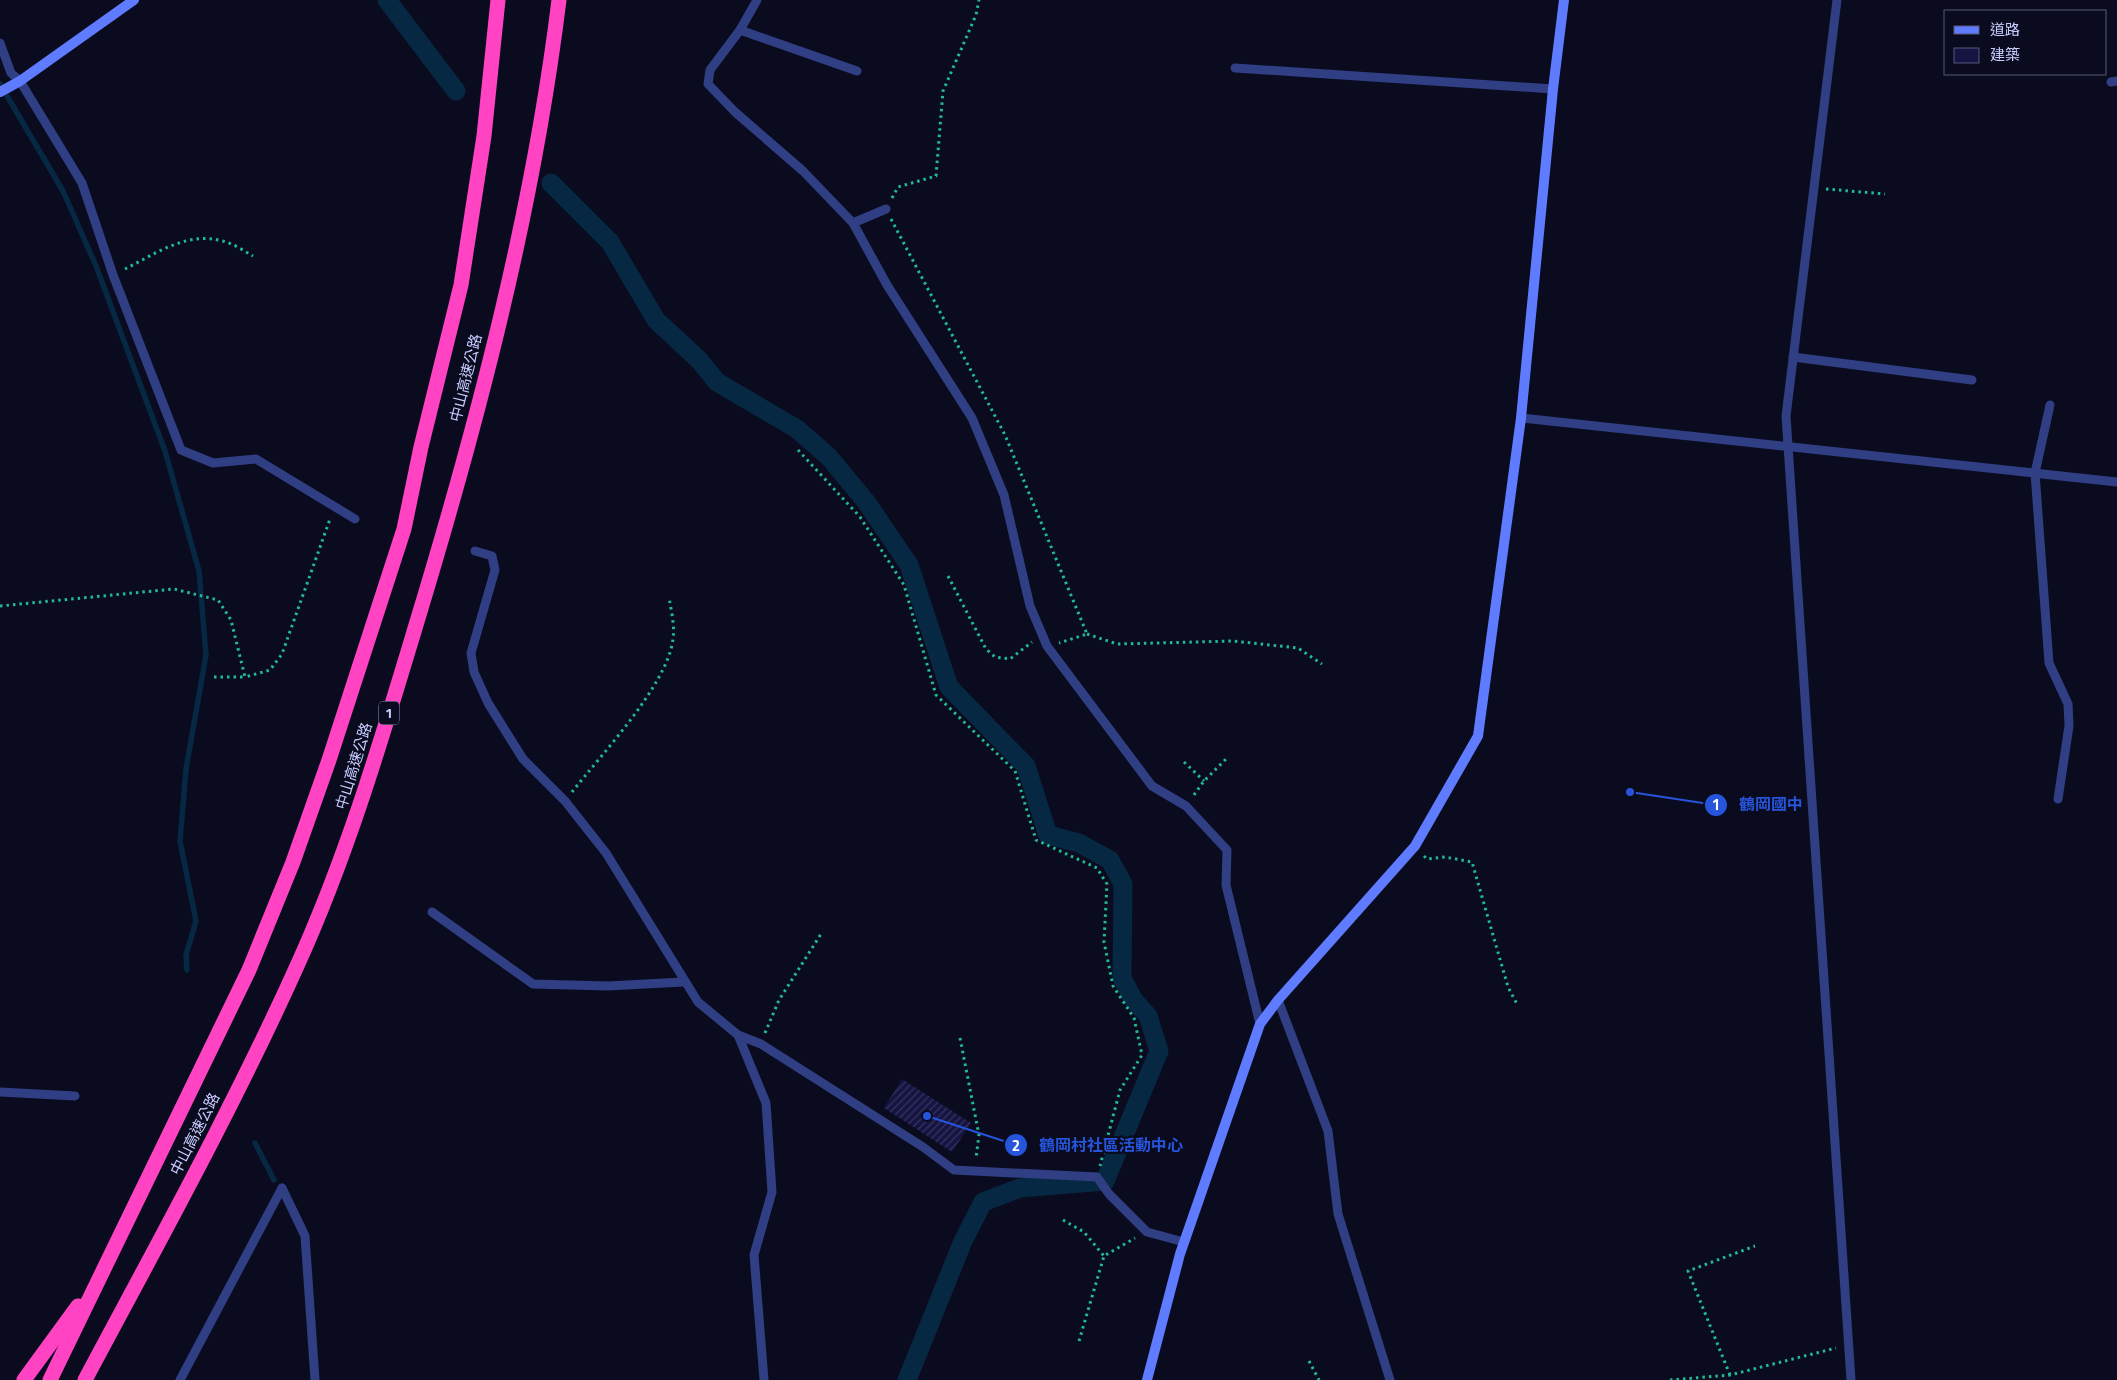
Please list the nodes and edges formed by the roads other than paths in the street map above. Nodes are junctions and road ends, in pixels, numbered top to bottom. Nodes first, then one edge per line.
1 (134, 0) edge
2 (498, 0) edge
3 (558, 0) edge
4 (757, 0) edge
5 (1564, 0) edge
6 (1837, 0) edge
7 (740, 30) junction
8 (0, 43) edge
9 (1234, 68) dead end
10 (857, 71) dead end
11 (16, 83) junction
12 (1553, 89) junction
13 (0, 92) edge
14 (886, 209) road end
15 (853, 222) junction
16 (1793, 357) junction
17 (1972, 380) dead end
18 (2050, 405) dead end
19 (1521, 418) junction
20 (1788, 446) junction
21 (2035, 473) junction
22 (2117, 482) edge
23 (355, 519) dead end
24 (476, 551) dead end
25 (2058, 799) dead end
26 (432, 912) dead end
27 (683, 982) junction
28 (1278, 1000) junction
29 (1260, 1024) junction
30 (738, 1035) junction
31 (0, 1092) edge
32 (75, 1096) dead end
33 (1184, 1242) junction
34 (97, 1280) junction
35 (24, 1380) edge
36 (50, 1380) edge
37 (85, 1380) edge
38 (180, 1380) edge
39 (315, 1380) edge
40 (764, 1380) edge
41 (1147, 1380) edge
42 (1390, 1380) edge
43 (1851, 1380) edge

1 - 11 street
2 - 34 highway, 中山高速公路
3 - 37 highway, 中山高速公路 / 1
4 - 7 lane
5 - 12 street
6 - 16 lane
7 - 10 lane
7 - 15 lane
8 - 11 lane
9 - 12 lane
11 - 13 street
11 - 23 lane
12 - 19 street
14 - 15 lane
15 - 29 lane
16 - 17 lane
16 - 20 lane
18 - 21 lane
19 - 20 lane
19 - 28 street
20 - 21 lane
20 - 43 lane
21 - 22 lane
21 - 25 lane
24 - 27 lane
26 - 27 lane
27 - 30 lane
28 - 29 street
28 - 42 lane
29 - 33 street
30 - 33 lane
30 - 40 lane
31 - 32 lane
33 - 41 street
34 - 35 highway
34 - 36 highway, 中山高速公路
38 - 39 lane

